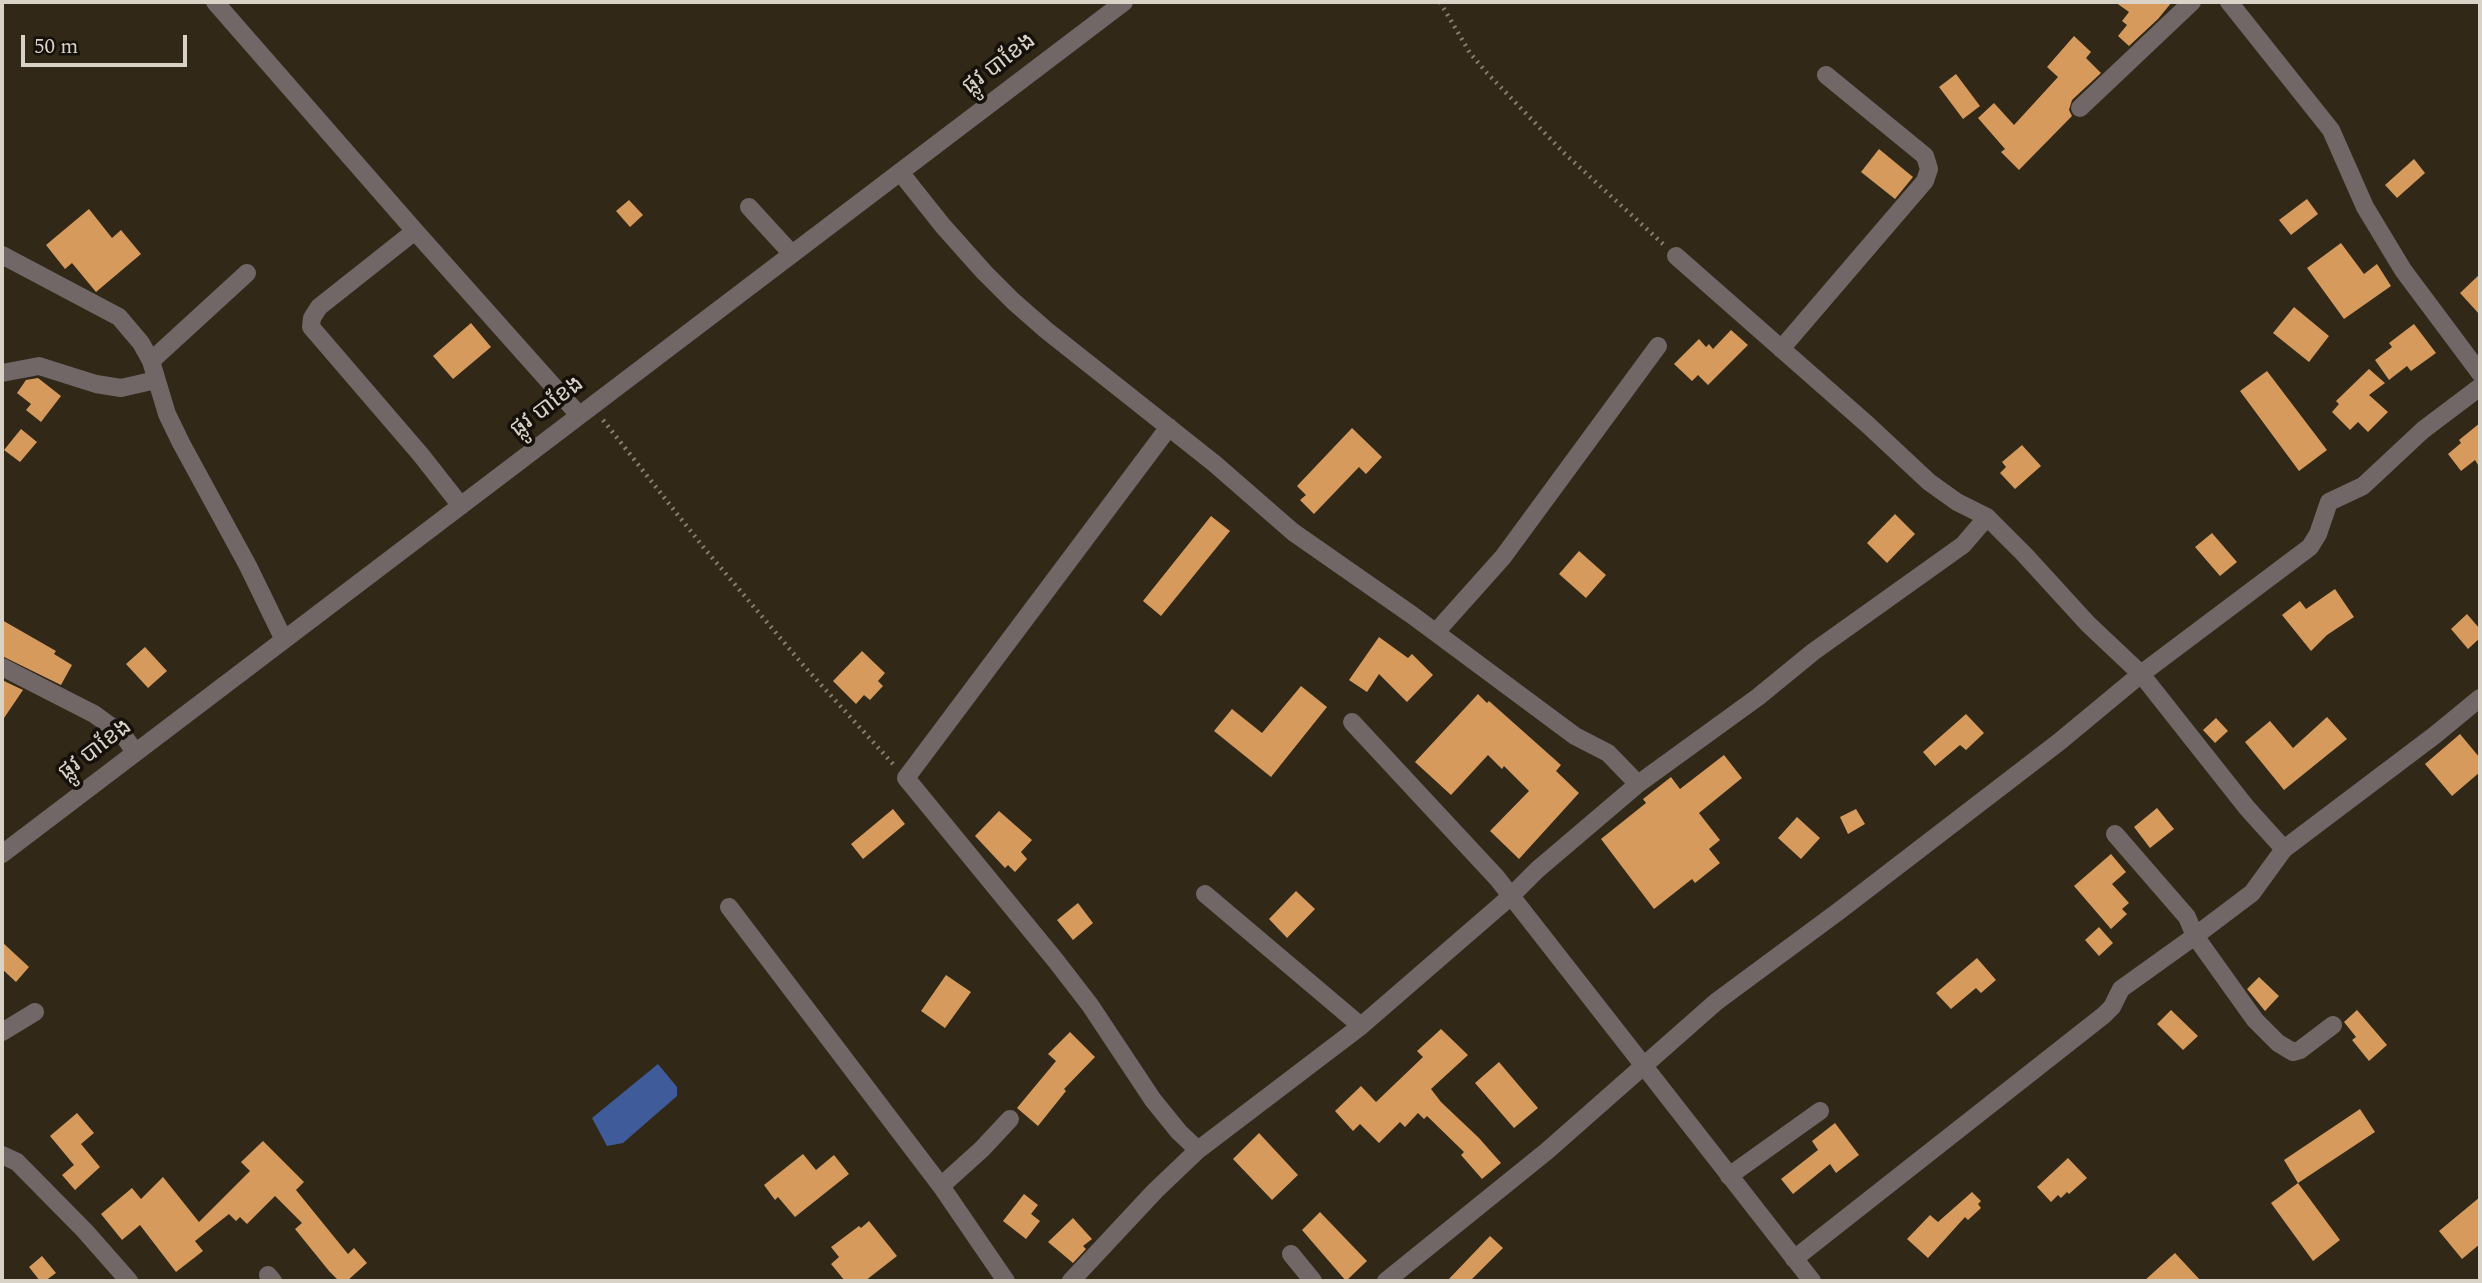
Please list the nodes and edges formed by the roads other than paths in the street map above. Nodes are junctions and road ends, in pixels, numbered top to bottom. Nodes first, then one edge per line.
1 (215, 2) edge
2 (1124, 2) edge
3 (2192, 2) edge
4 (2230, 2) edge
5 (1825, 75) dead end
6 (2080, 108) dead end
7 (900, 172) junction
8 (749, 207) dead end
9 (415, 231) junction
10 (2, 254) edge
11 (792, 254) junction
12 (1676, 256) road end
13 (247, 273) dead end
14 (1658, 346) dead end
15 (1781, 349) junction
16 (151, 360) junction
17 (2, 373) edge
18 (2480, 373) edge
19 (156, 380) junction
20 (2480, 387) edge
21 (586, 410) junction
22 (1169, 427) junction
23 (461, 506) junction
24 (1987, 517) junction
25 (1436, 632) junction
26 (284, 640) junction
27 (2, 667) edge
28 (2141, 674) junction
29 (2480, 698) edge
30 (1352, 722) dead end
31 (135, 752) junction
32 (1638, 784) junction
33 (2115, 834) dead end
34 (2284, 849) junction
35 (2, 854) edge
36 (1205, 894) dead end
37 (1510, 897) junction
38 (729, 907) dead end
39 (2195, 936) junction
40 (36, 1012) dead end
41 (2333, 1025) dead end
42 (1361, 1026) junction
43 (2, 1032) edge
44 (1643, 1066) junction
45 (1820, 1111) dead end
46 (1010, 1119) dead end
47 (1198, 1150) junction
48 (2, 1154) edge
49 (1729, 1176) junction
50 (941, 1186) junction
51 (1291, 1254) dead end
52 (1794, 1259) junction
53 (129, 1281) edge
54 (1006, 1281) edge
55 (1071, 1281) edge
56 (1313, 1281) edge
57 (1386, 1281) edge
58 (1812, 1281) edge

1 - 9 street
2 - 7 street, ផ្លូវ បាខែង
3 - 6 street
4 - 18 street
5 - 15 street
7 - 11 street, ផ្លូវ បាខែង
7 - 22 street
8 - 11 street
9 - 21 street
9 - 23 street
10 - 16 street
11 - 21 street, ផ្លូវ បាខែង
12 - 15 street
13 - 16 street
14 - 25 street
15 - 24 street
16 - 19 street
17 - 19 street
19 - 26 street
20 - 28 street
21 - 23 street, ផ្លូវ បាខែង
22 - 25 street
22 - 47 street
23 - 26 street, ផ្លូវ បាខែង
24 - 28 street
24 - 32 street
25 - 32 street
26 - 31 street, ផ្លូវ បាខែង
27 - 31 street
28 - 34 street
28 - 44 street
29 - 34 street
30 - 37 street
31 - 35 street, ផ្លូវ បាខែង
32 - 37 street
33 - 39 street
34 - 39 street
36 - 42 street
37 - 42 street
37 - 44 street
38 - 50 street
39 - 41 street
39 - 52 street
40 - 43 street
42 - 47 street
44 - 49 street
44 - 57 street
45 - 49 street
46 - 50 street
47 - 55 street
48 - 53 street
49 - 52 street
50 - 54 street
51 - 56 street
52 - 58 street

